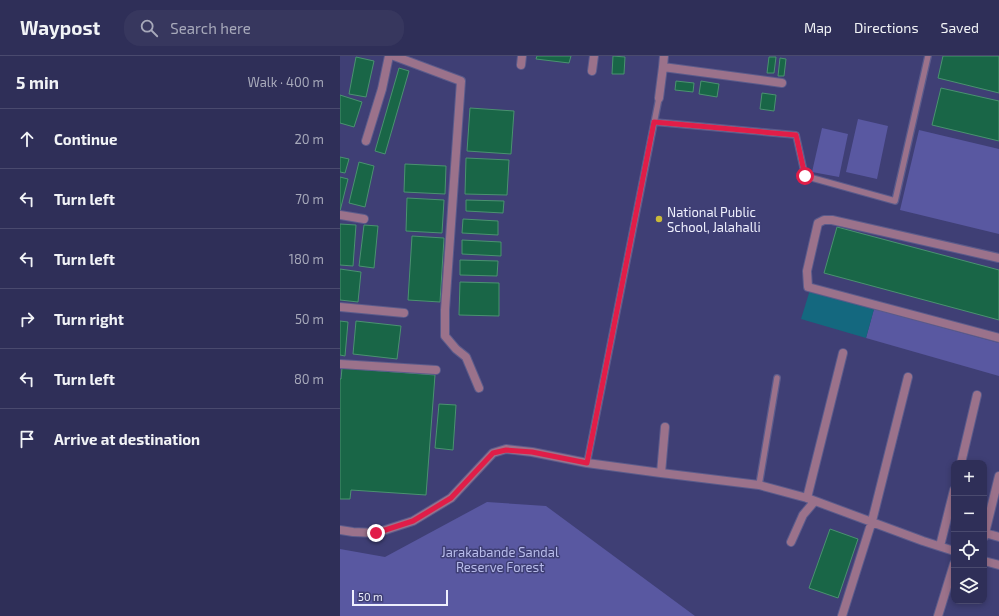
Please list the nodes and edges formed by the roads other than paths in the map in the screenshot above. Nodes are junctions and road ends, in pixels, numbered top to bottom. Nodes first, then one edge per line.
1 (389, 56) edge
2 (394, 56) edge
3 (522, 56) edge
4 (594, 56) edge
5 (664, 56) edge
6 (928, 56) edge
7 (521, 65) dead end
8 (663, 68) junction
9 (592, 71) dead end
10 (782, 82) dead end
11 (659, 98) joint
12 (654, 122) junction
13 (366, 141) dead end
14 (340, 215) edge
15 (364, 219) dead end
16 (999, 258) edge
17 (340, 307) edge
18 (404, 313) dead end
19 (999, 338) edge
20 (843, 353) dead end
21 (340, 364) edge
22 (436, 370) dead end
23 (908, 377) dead end
24 (777, 378) dead end
25 (479, 388) dead end
26 (977, 395) dead end
27 (666, 427) dead end
28 (962, 460) edge
29 (587, 463) junction
30 (661, 473) junction
31 (999, 476) edge
32 (759, 485) junction
33 (952, 496) edge
34 (811, 500) junction
35 (872, 521) junction
36 (340, 530) edge
37 (985, 532) edge
38 (987, 535) edge
39 (999, 537) edge
40 (791, 542) dead end
41 (940, 546) junction
42 (951, 550) edge
43 (987, 562) edge
44 (999, 565) edge
45 (953, 568) edge
46 (842, 616) edge
47 (938, 616) edge

1 - 13 street
2 - 25 street
3 - 7 street
4 - 9 street
5 - 8 street
6 - 12 lane
8 - 10 street
8 - 11 street
11 - 12 lane
12 - 29 lane
14 - 15 street
16 - 19 street
17 - 18 street
20 - 34 street
21 - 22 street
23 - 35 street
24 - 32 lane
26 - 28 street
27 - 30 street
29 - 30 street
29 - 36 street
30 - 32 street
31 - 37 street
32 - 34 street
33 - 41 street
34 - 35 street
34 - 40 street
35 - 41 street
35 - 46 street
38 - 39 street
41 - 42 street
43 - 44 street
45 - 47 street

